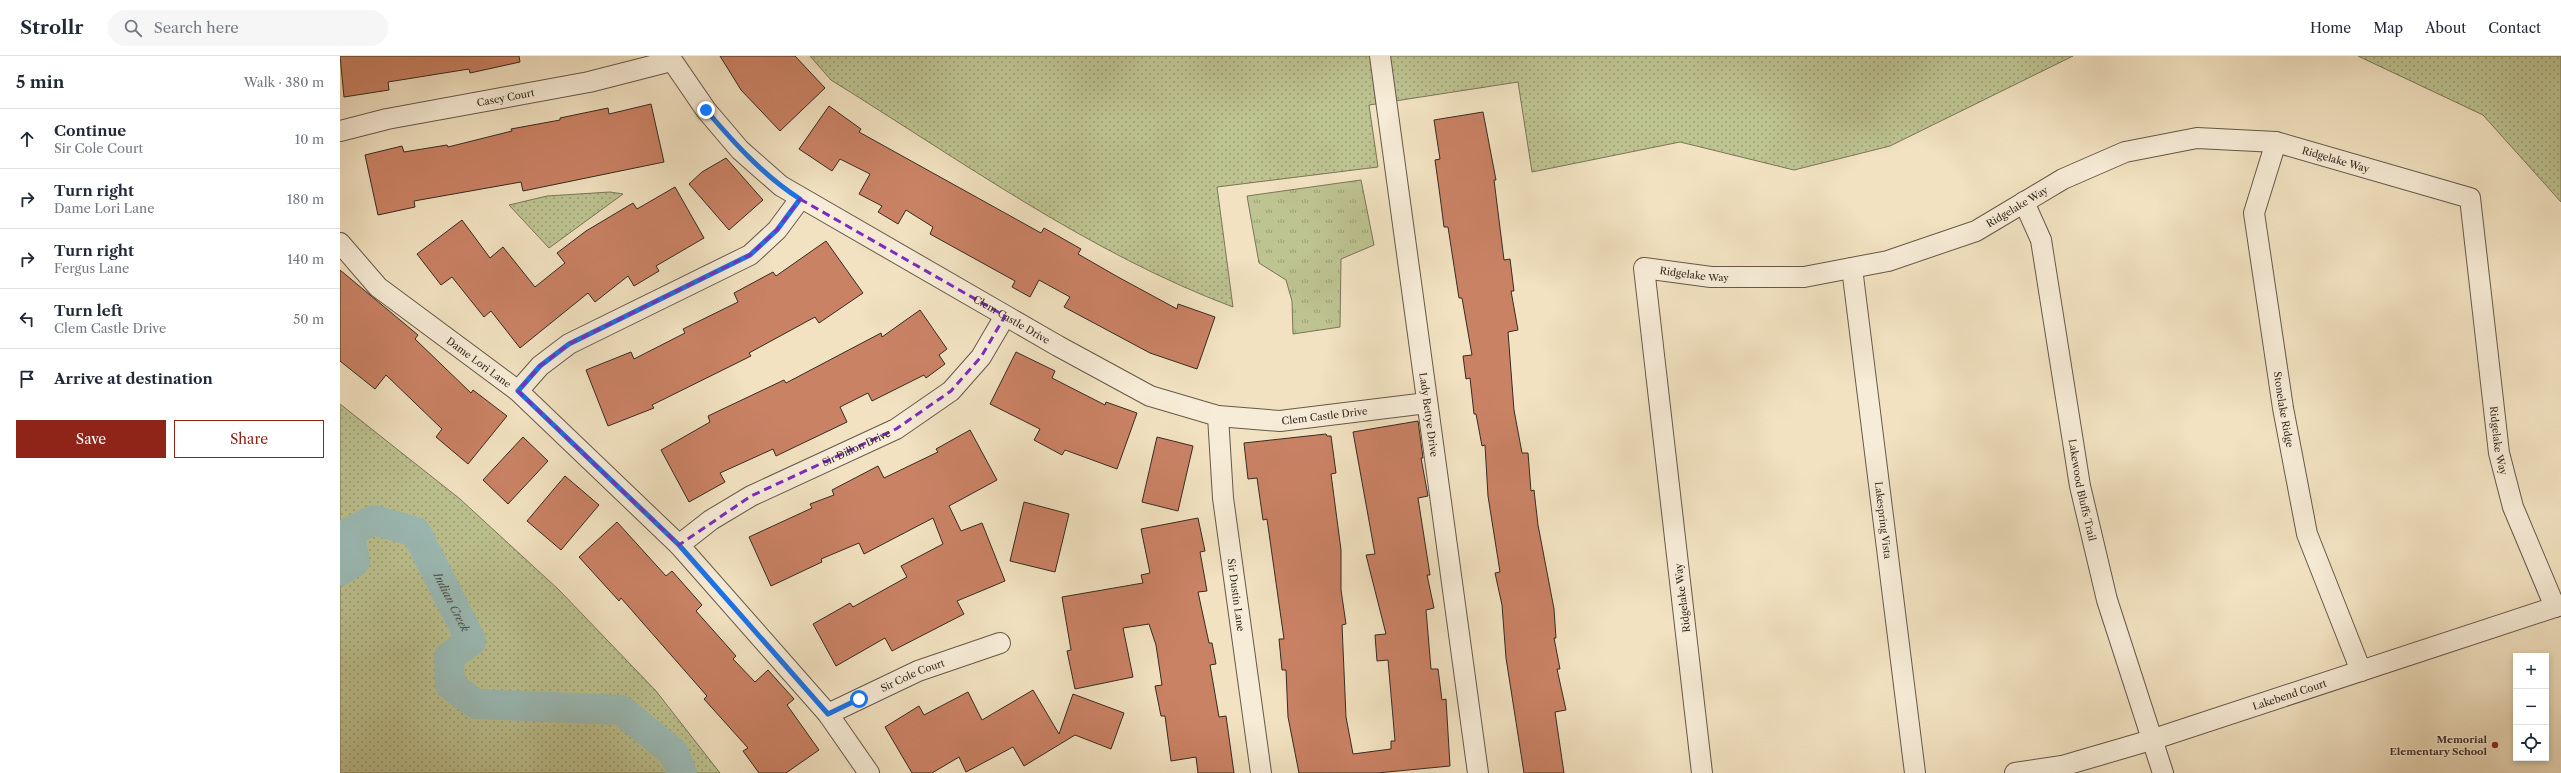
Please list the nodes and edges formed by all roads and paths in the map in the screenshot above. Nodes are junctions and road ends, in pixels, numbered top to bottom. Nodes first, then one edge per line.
1 (1380, 56) edge
2 (670, 59) edge
3 (340, 131) edge
4 (2276, 142) junction
5 (800, 199) junction
6 (2024, 202) junction
7 (340, 243) edge
8 (1852, 268) junction
9 (1006, 316) junction
10 (518, 391) junction
11 (1427, 403) junction
12 (1218, 416) junction
13 (679, 545) junction
14 (2558, 606) edge
15 (1000, 643) dead end
16 (2361, 671) junction
17 (828, 714) junction
18 (2151, 740) junction
19 (869, 773) edge
20 (1261, 773) edge
21 (1478, 773) edge
22 (1702, 773) edge
23 (1915, 773) edge
24 (2015, 773) edge
25 (2164, 773) edge

1 - 11 street, Lady Bettye Drive
2 - 3 street, Casey Court
2 - 5 street, Clem Castle Drive
4 - 6 street, Ridgelake Way
4 - 14 street, Ridgelake Way
4 - 16 street, Stonelake Ridge
5 - 9 street, Clem Castle Drive
5 - 10 street
6 - 8 street, Ridgelake Way
6 - 18 street, Lakewood Bluffs Trail
7 - 10 street, Dame Lori Lane
8 - 22 street, Ridgelake Way
8 - 23 street, Lakespring Vista
9 - 12 street, Clem Castle Drive
9 - 13 street, Sir Dillon Drive
10 - 13 street, Dame Lori Lane
11 - 12 street, Clem Castle Drive
11 - 21 street, Lady Bettye Drive
12 - 20 street, Sir Dustin Lane
13 - 17 street, Dame Lori Lane
14 - 16 street, Lakebend Court
15 - 17 street, Sir Cole Court
16 - 18 street, Lakebend Court
17 - 19 street, Dame Lori Lane
18 - 24 street, Lakebend Court
18 - 25 street, Lakewood Bluffs Trail

